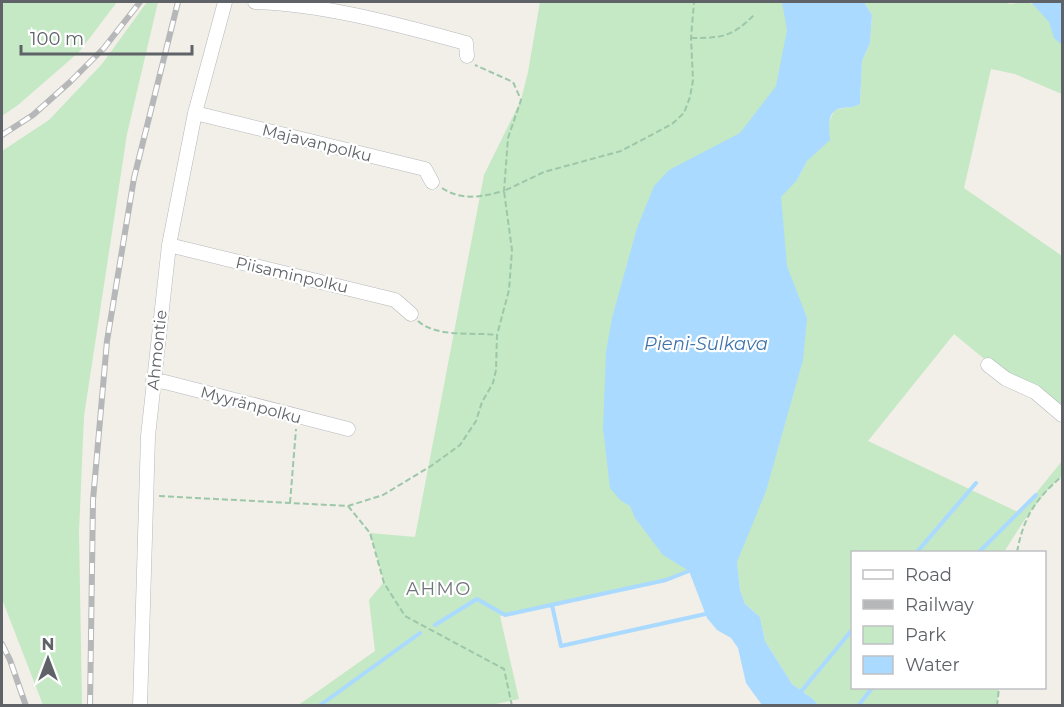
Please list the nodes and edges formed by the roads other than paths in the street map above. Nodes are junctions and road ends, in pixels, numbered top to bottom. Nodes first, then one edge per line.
1 (225, 2) edge
2 (255, 2) edge
3 (467, 56) road end
4 (195, 113) junction
5 (432, 182) road end
6 (169, 246) junction
7 (411, 314) road end
8 (988, 365) dead end
9 (153, 381) junction
10 (1062, 415) edge
11 (348, 429) dead end
12 (140, 705) edge

1 - 4 street, Ahmontie
2 - 3 street
4 - 5 street, Majavanpolku
4 - 6 street, Ahmontie
6 - 7 street, Piisaminpolku
6 - 9 street, Ahmontie
8 - 10 street
9 - 11 street, Myyränpolku
9 - 12 street, Ahmontie

